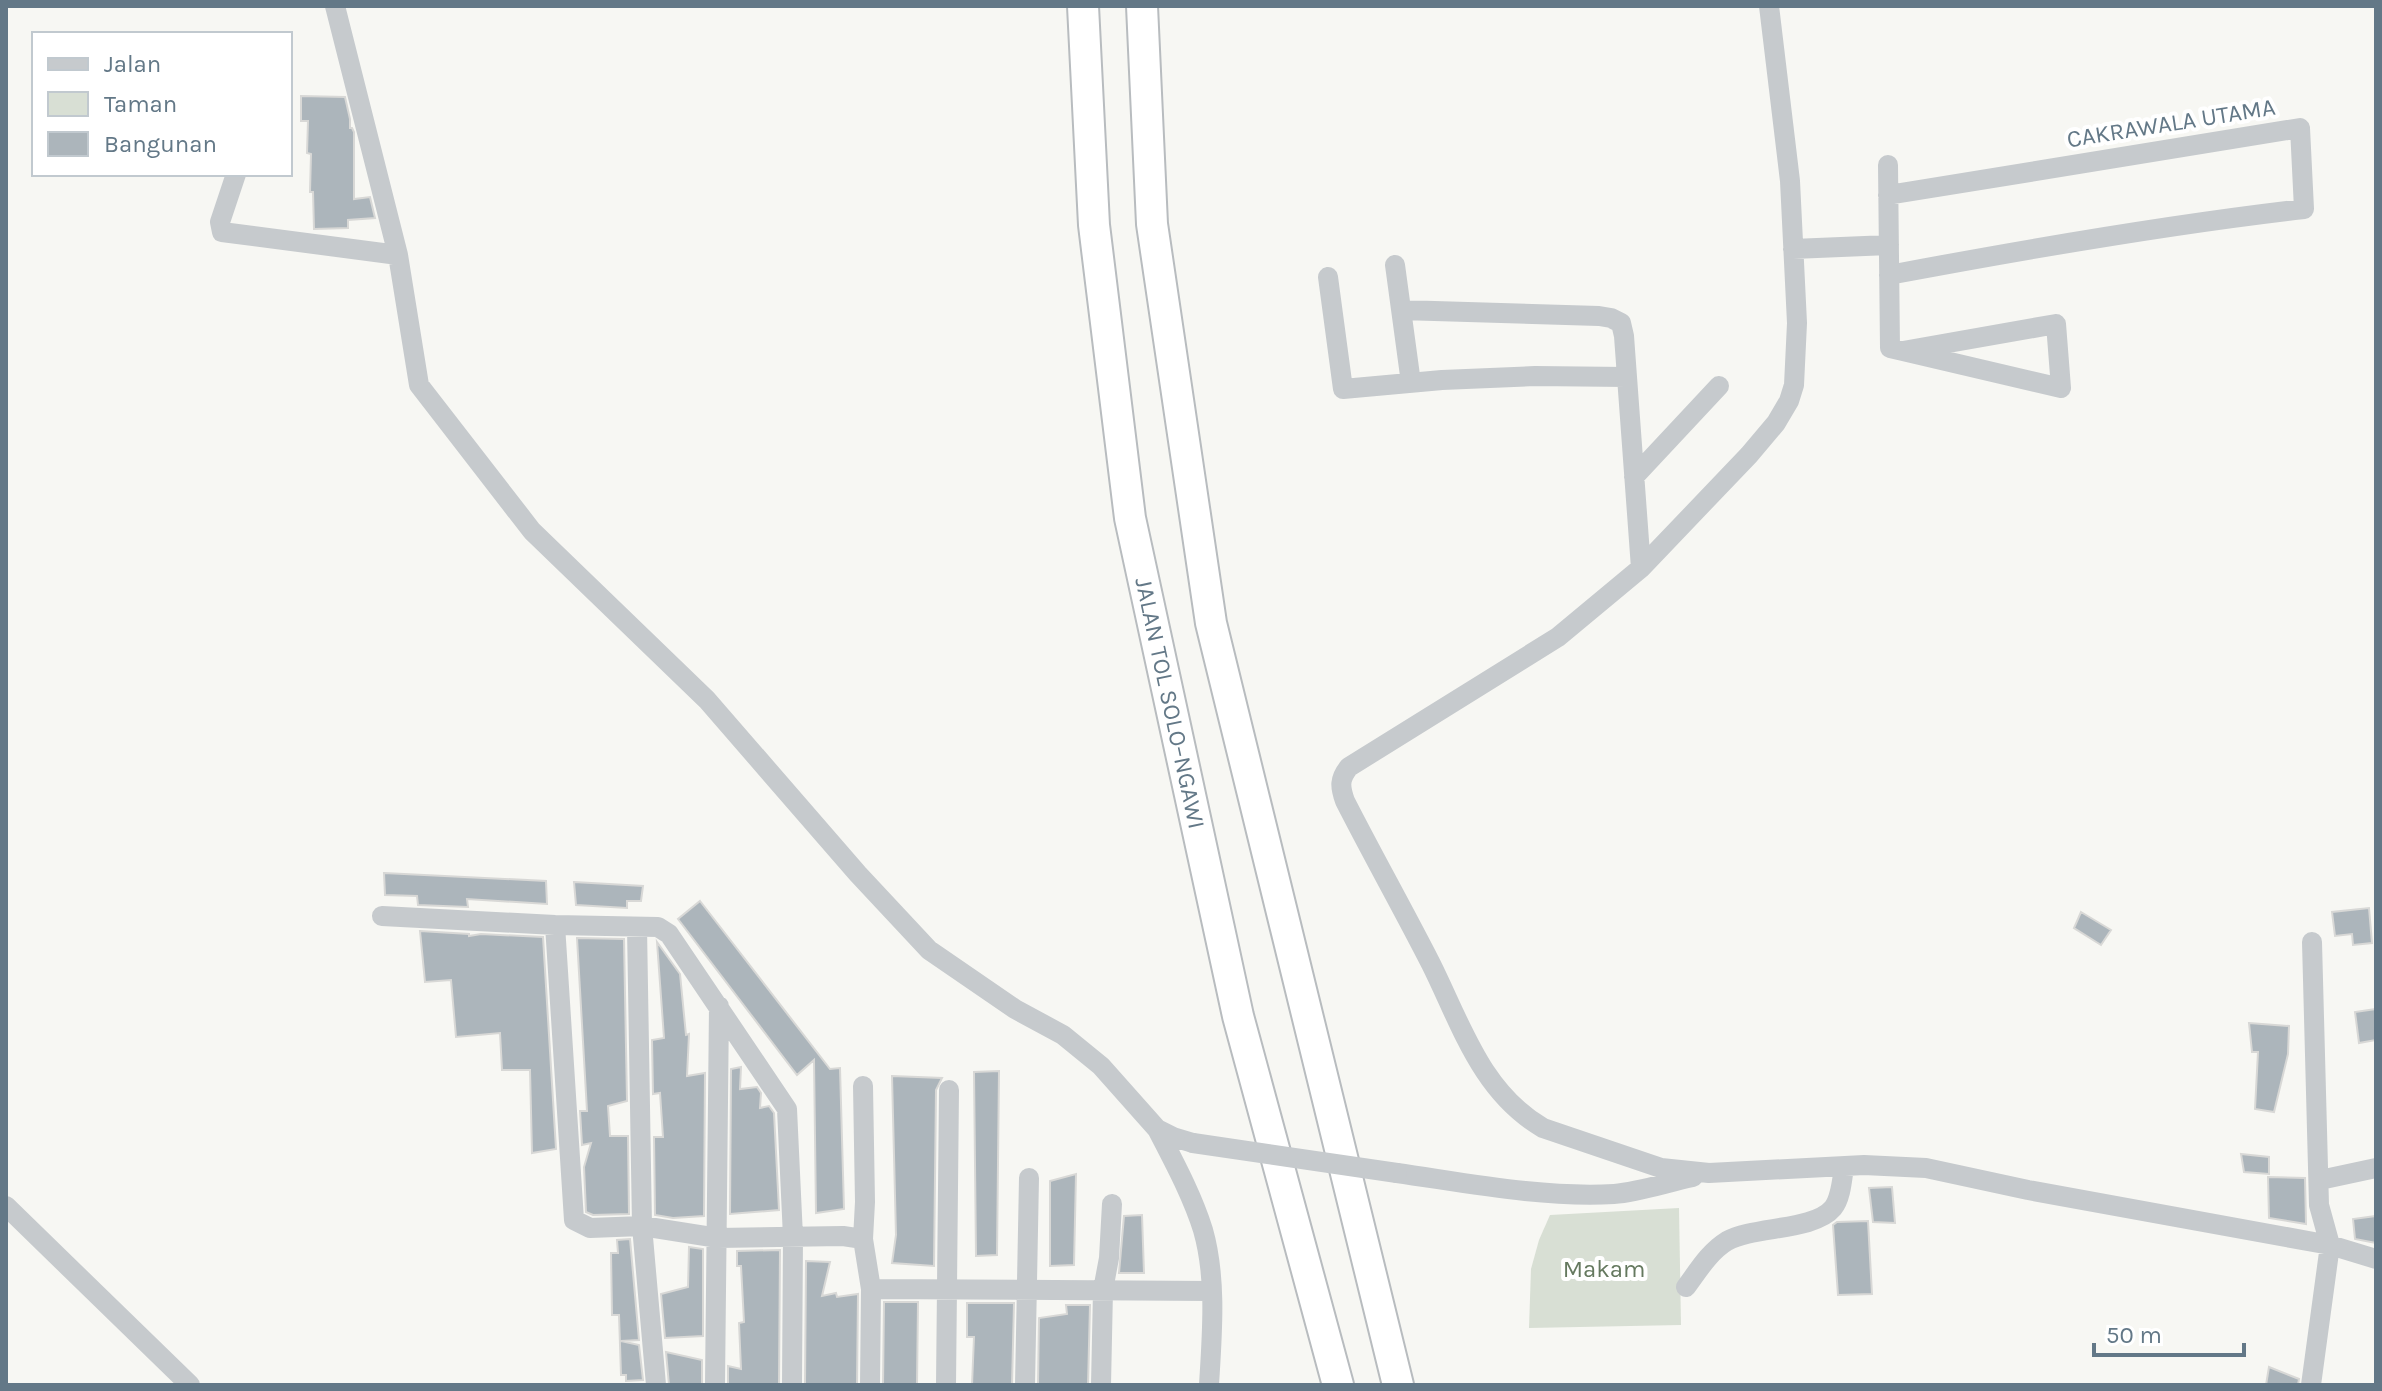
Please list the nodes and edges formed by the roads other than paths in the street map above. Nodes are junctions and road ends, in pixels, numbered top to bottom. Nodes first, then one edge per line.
1 (335, 6) edge
2 (1083, 6) edge
3 (1142, 6) edge
4 (1769, 6) edge
5 (1888, 165) dead end
6 (235, 176) edge
7 (1888, 195) junction
8 (1889, 245) junction
9 (1793, 249) junction
10 (398, 255) junction
11 (1395, 265) dead end
12 (1889, 275) junction
13 (1328, 277) dead end
14 (1401, 310) junction
15 (1903, 351) junction
16 (1626, 377) junction
17 (1411, 383) junction
18 (1719, 386) dead end
19 (1634, 477) junction
20 (1641, 568) junction
21 (382, 916) dead end
22 (555, 925) junction
23 (637, 927) junction
24 (2312, 942) dead end
25 (719, 1006) junction
26 (863, 1086) dead end
27 (949, 1090) dead end
28 (1157, 1129) junction
29 (1844, 1167) junction
30 (2376, 1168) edge
31 (1709, 1173) junction
32 (1029, 1178) dead end
33 (2320, 1180) junction
34 (1112, 1204) dead end
35 (6, 1206) edge
36 (642, 1226) junction
37 (793, 1237) junction
38 (718, 1238) junction
39 (863, 1239) junction
40 (2330, 1245) junction
41 (2376, 1259) edge
42 (1686, 1287) dead end
43 (871, 1289) junction
44 (947, 1290) junction
45 (1027, 1290) junction
46 (1103, 1290) junction
47 (1211, 1291) junction
48 (190, 1385) edge
49 (656, 1385) edge
50 (715, 1385) edge
51 (792, 1385) edge
52 (870, 1385) edge
53 (946, 1385) edge
54 (1025, 1385) edge
55 (1101, 1385) edge
56 (1209, 1385) edge
57 (1338, 1385) edge
58 (1398, 1385) edge
59 (2311, 1385) edge

1 - 10 street
2 - 57 highway, JALAN TOL SOLO–NGAWI
3 - 58 highway
4 - 9 street
5 - 7 street
6 - 10 street
7 - 8 street
7 - 12 street, CAKRAWALA UTAMA
8 - 9 street
8 - 12 street
9 - 20 street
10 - 28 street
11 - 14 street
12 - 15 street
13 - 17 street
14 - 16 street
14 - 17 street
15 - 15 street
16 - 17 street
16 - 19 street
18 - 19 street
19 - 20 street
20 - 31 street
21 - 22 street
22 - 23 street
22 - 36 street
23 - 25 street
23 - 36 street
24 - 33 street
25 - 37 street
25 - 38 street
26 - 39 street
27 - 44 street
28 - 31 street, bridge
28 - 47 street
29 - 31 street
29 - 40 street
29 - 42 street
30 - 33 street
32 - 45 street
33 - 40 street
34 - 46 street
35 - 48 street
36 - 38 street
36 - 49 street
37 - 38 street
37 - 39 street
37 - 51 street
38 - 50 street
39 - 43 street
40 - 41 street
40 - 59 street
43 - 44 street
43 - 52 street
44 - 45 street
44 - 53 street
45 - 46 street
45 - 54 street
46 - 47 street
46 - 55 street
47 - 56 street

